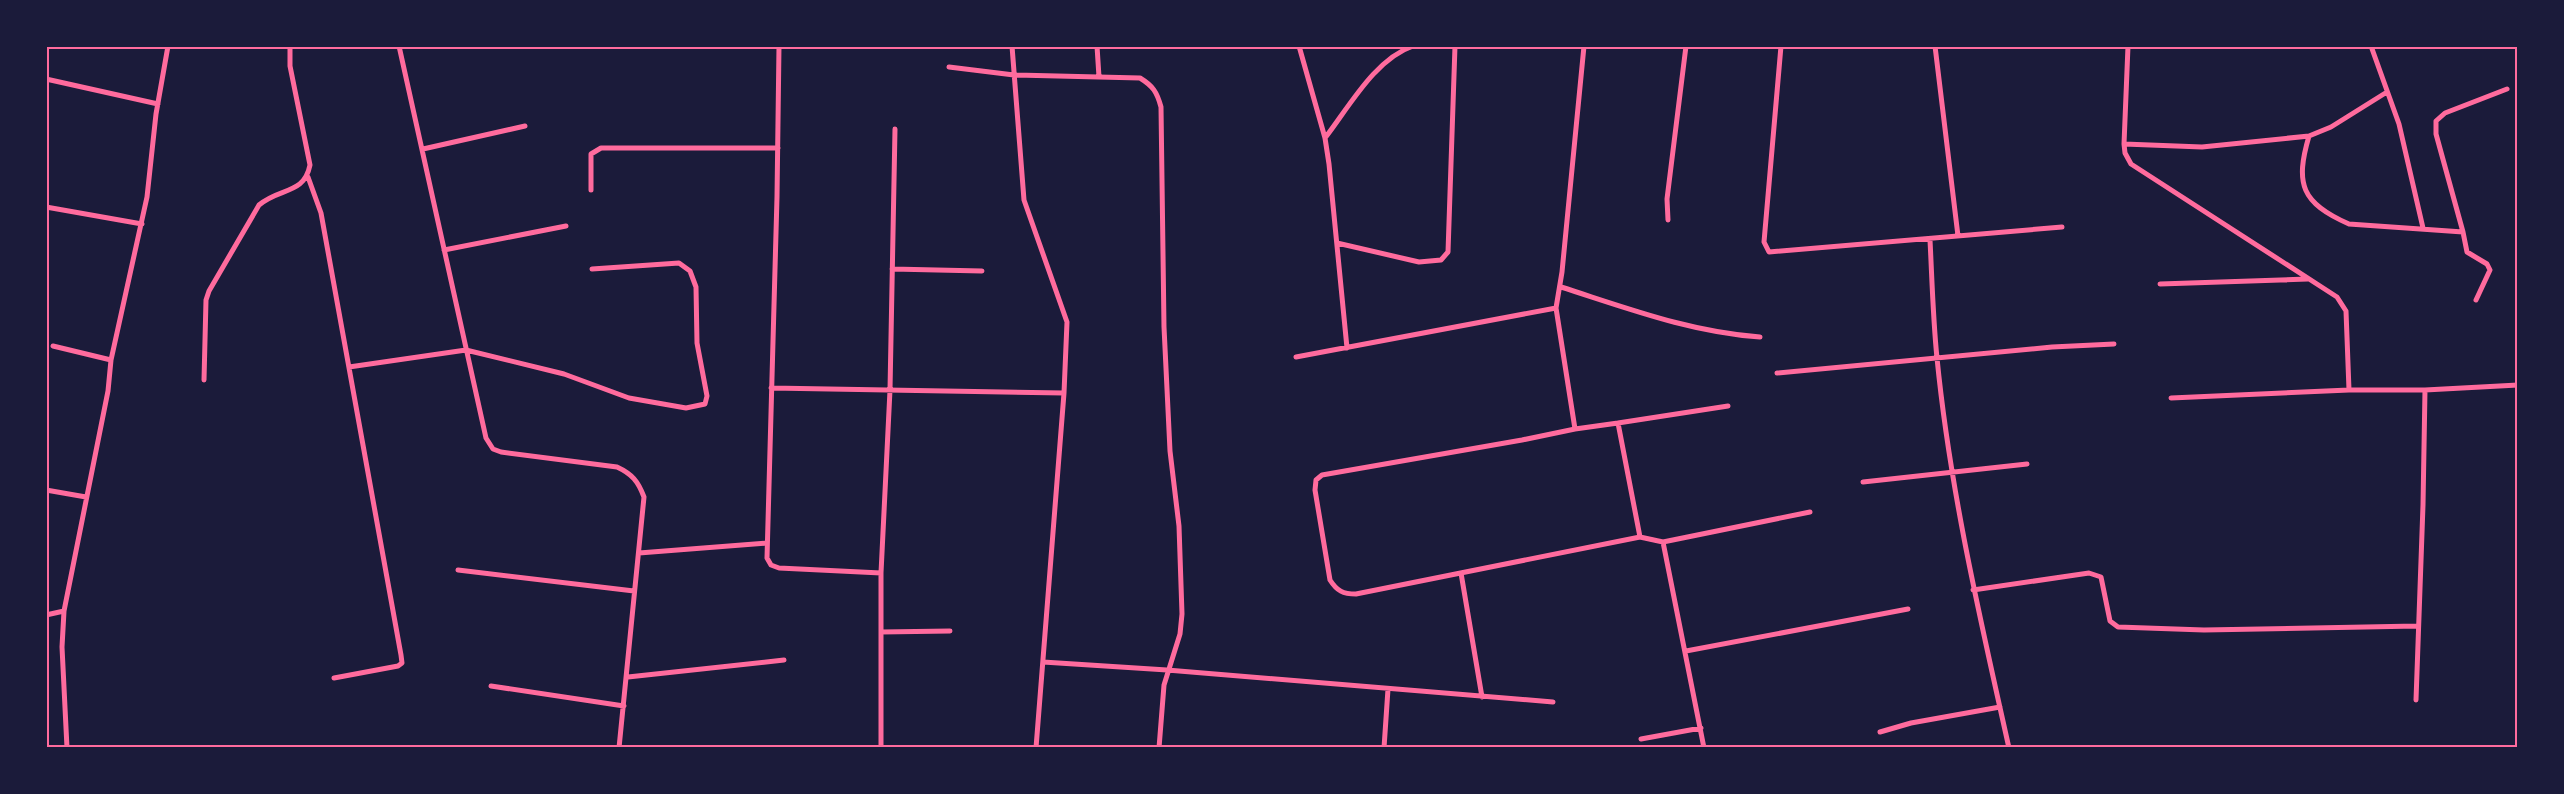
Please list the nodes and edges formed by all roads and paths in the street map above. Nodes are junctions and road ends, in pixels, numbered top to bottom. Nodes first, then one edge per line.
1 (168, 46) edge
2 (290, 46) edge
3 (399, 46) edge
4 (779, 46) edge
5 (1011, 46) edge
6 (1097, 46) edge
7 (1299, 46) edge
8 (1413, 46) edge
9 (1455, 46) edge
10 (1584, 46) edge
11 (1686, 46) edge
12 (1781, 46) edge
13 (1935, 46) edge
14 (2128, 46) edge
15 (2371, 46) edge
16 (949, 67) dead end
17 (1014, 75) junction
18 (1099, 77) junction
19 (46, 79) edge
20 (2507, 89) dead end
21 (2387, 92) junction
22 (158, 104) junction
23 (525, 126) dead end
24 (895, 129) dead end
25 (2309, 135) junction
26 (1325, 138) junction
27 (2124, 144) junction
28 (423, 148) junction
29 (778, 148) junction
30 (308, 177) junction
31 (591, 190) dead end
32 (46, 207) edge
33 (1668, 220) dead end
34 (142, 224) junction
35 (566, 226) dead end
36 (2062, 227) dead end
37 (2423, 228) junction
38 (2463, 232) junction
39 (1958, 236) junction
40 (1930, 240) junction
41 (1337, 243) junction
42 (444, 250) junction
43 (592, 269) dead end
44 (892, 269) junction
45 (982, 271) dead end
46 (2308, 279) junction
47 (2160, 284) dead end
48 (1561, 286) junction
49 (2476, 300) dead end
50 (1556, 308) junction
51 (1760, 337) dead end
52 (2114, 344) dead end
53 (53, 346) dead end
54 (1347, 348) junction
55 (466, 350) junction
56 (1296, 357) dead end
57 (1937, 357) junction
58 (111, 360) junction
59 (349, 366) junction
60 (1777, 373) dead end
61 (204, 380) dead end
62 (2517, 386) edge
63 (2349, 387) junction
64 (771, 388) junction
65 (890, 390) junction
66 (2425, 390) junction
67 (1064, 393) junction
68 (2171, 398) dead end
69 (1728, 406) dead end
70 (1618, 423) junction
71 (1575, 429) junction
72 (2027, 464) dead end
73 (1952, 472) junction
74 (1863, 482) dead end
75 (46, 490) edge
76 (86, 497) junction
77 (1810, 512) dead end
78 (1640, 537) junction
79 (1663, 542) junction
80 (767, 543) junction
81 (639, 553) junction
82 (458, 570) dead end
83 (881, 573) junction
84 (1461, 573) junction
85 (1973, 590) junction
86 (634, 591) junction
87 (1908, 609) dead end
88 (64, 611) junction
89 (46, 615) edge
90 (2417, 626) junction
91 (950, 631) dead end
92 (881, 632) junction
93 (1686, 651) junction
94 (784, 660) dead end
95 (1043, 662) junction
96 (1167, 670) junction
97 (627, 677) junction
98 (334, 678) dead end
99 (491, 686) dead end
100 (1388, 689) junction
101 (1482, 697) junction
102 (2416, 700) dead end
103 (1553, 702) dead end
104 (624, 706) junction
105 (2000, 707) junction
106 (1701, 728) junction
107 (1880, 732) dead end
108 (1641, 739) dead end
109 (67, 747) edge
110 (619, 747) edge
111 (881, 747) edge
112 (1036, 747) edge
113 (1159, 747) edge
114 (1384, 747) edge
115 (1704, 747) edge
116 (2009, 747) edge

1 - 22 street
2 - 30 street
3 - 28 street
4 - 29 street
5 - 17 street
6 - 18 street
7 - 26 street
8 - 26 street
9 - 41 street
10 - 48 street
11 - 33 street
12 - 40 street
13 - 39 street
14 - 27 street
15 - 21 street
16 - 17 street
17 - 18 street
17 - 67 street
18 - 96 street
19 - 22 street
20 - 38 street
21 - 25 street
21 - 37 street
22 - 34 street
23 - 28 street
24 - 44 street
25 - 27 street
25 - 37 street
26 - 41 street
27 - 46 street
28 - 42 street
29 - 31 street
29 - 64 street
30 - 59 street
30 - 61 street
32 - 34 street
34 - 58 street
35 - 42 street
36 - 39 street
37 - 38 street
38 - 49 street
39 - 40 street
40 - 57 street
41 - 54 street
42 - 55 street
43 - 55 street
44 - 45 street
44 - 65 street
46 - 47 street
46 - 63 street
48 - 50 street
48 - 51 street
50 - 54 street
50 - 71 street
52 - 57 street
53 - 58 street
54 - 56 street
55 - 59 street
55 - 81 street
57 - 60 street
57 - 73 street
58 - 76 street
59 - 98 street
62 - 66 street
63 - 66 street
63 - 68 street
64 - 65 street
64 - 80 street
65 - 67 street
65 - 83 street
66 - 90 street
67 - 95 street
69 - 70 street
70 - 71 street
70 - 78 street
71 - 84 street
72 - 73 street
73 - 74 street
73 - 85 street
75 - 76 street
76 - 88 street
77 - 79 street
78 - 79 street
78 - 84 street
79 - 93 street
80 - 81 street
80 - 83 street
81 - 86 street
82 - 86 street
83 - 92 street
84 - 101 street
85 - 90 street
85 - 105 street
86 - 97 street
87 - 93 street
88 - 89 street
88 - 109 street
90 - 102 street
91 - 92 street
92 - 111 street
93 - 106 street
94 - 97 street
95 - 96 street
95 - 112 street
96 - 100 street
96 - 113 street
97 - 104 street
99 - 104 street
100 - 101 street
100 - 114 street
101 - 103 street
104 - 110 street
105 - 107 street
105 - 116 street
106 - 108 street
106 - 115 street

